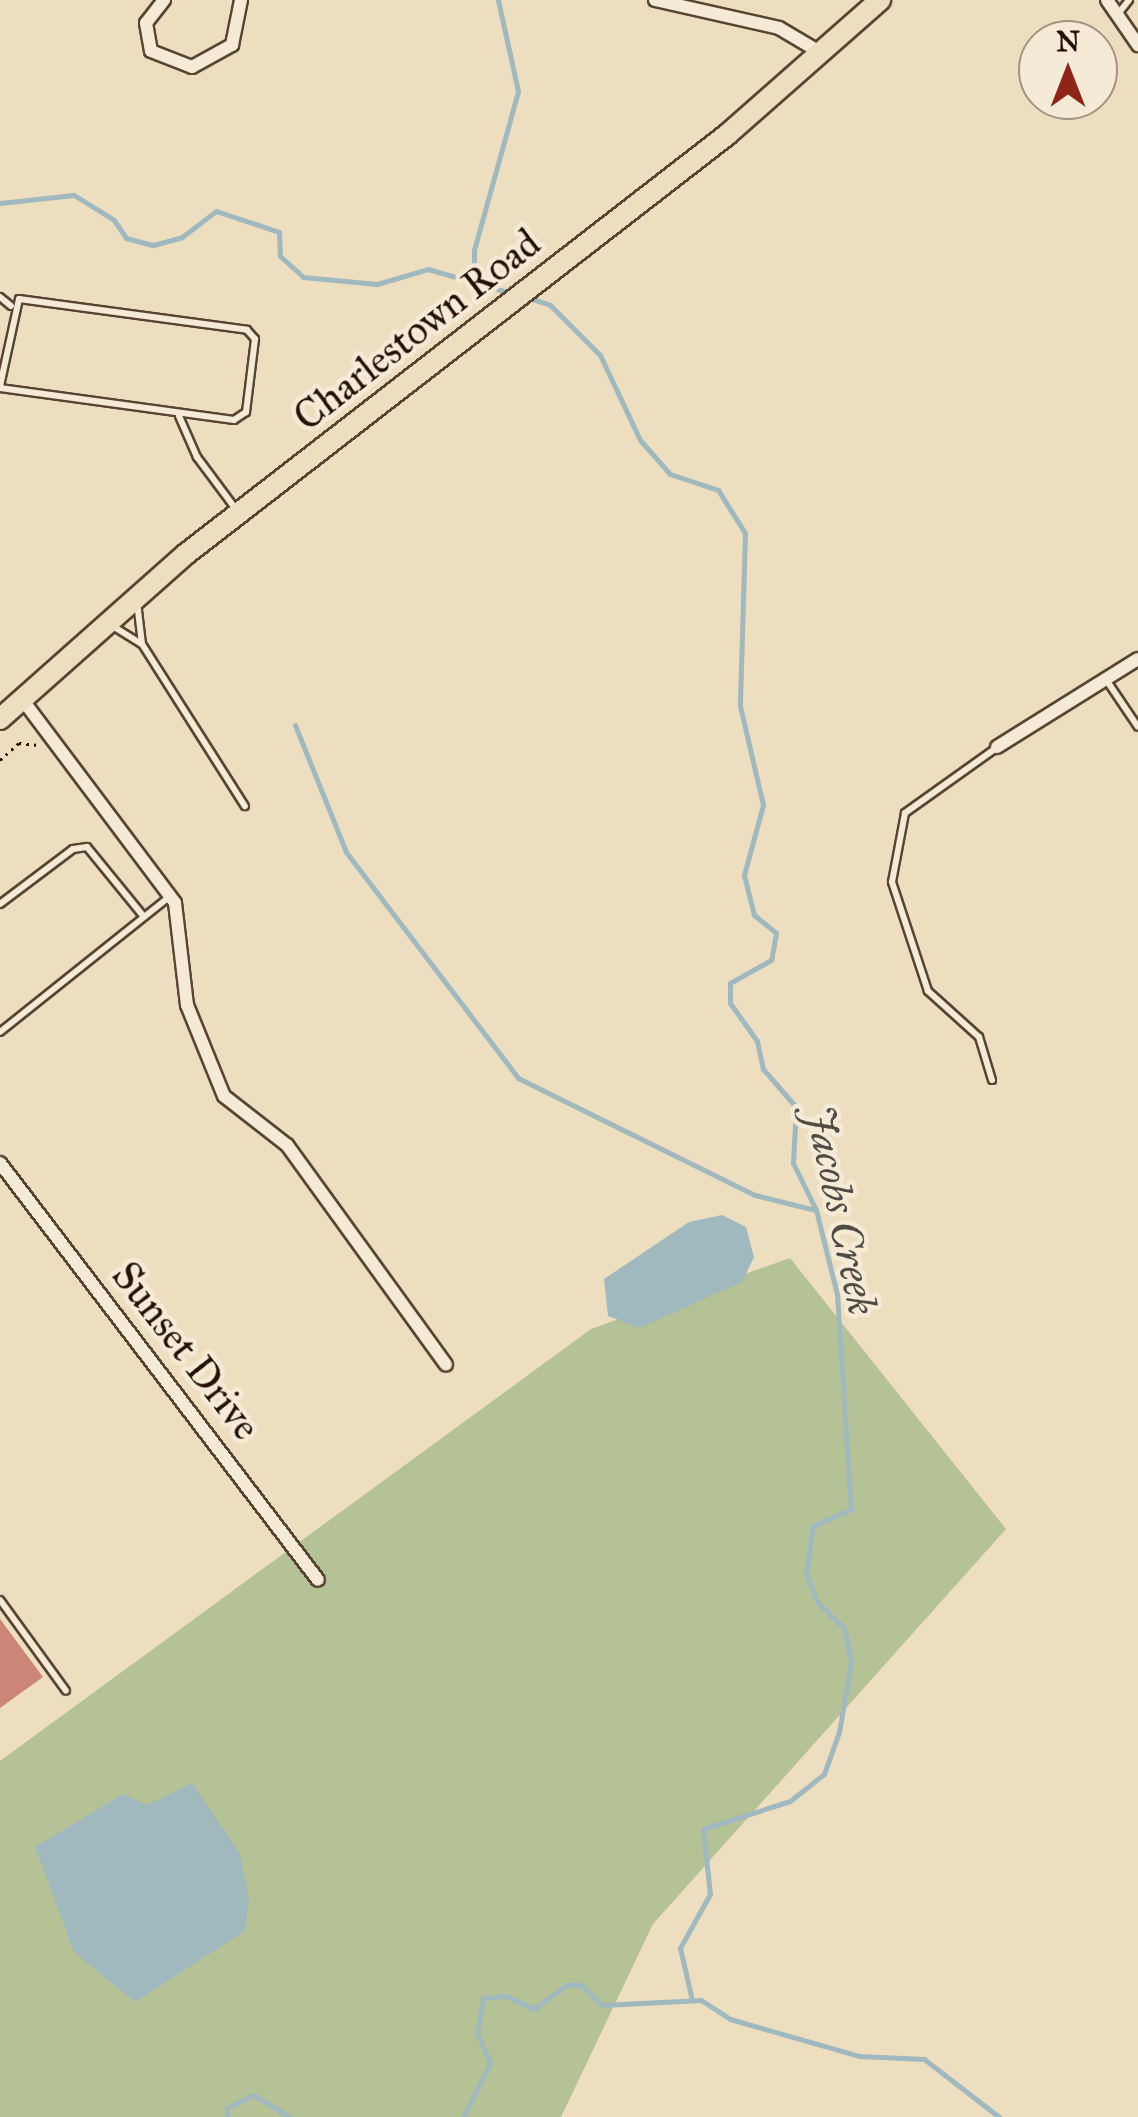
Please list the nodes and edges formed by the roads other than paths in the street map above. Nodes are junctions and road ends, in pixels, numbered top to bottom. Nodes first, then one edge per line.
1 (164, 0) edge
2 (241, 0) edge
3 (655, 0) edge
4 (880, 0) edge
5 (1107, 0) edge
6 (1130, 0) edge
7 (1117, 15) junction
8 (1138, 45) edge
9 (822, 54) junction
10 (0, 297) edge
11 (11, 306) junction
12 (1, 373) edge
13 (0, 387) edge
14 (179, 416) junction
15 (238, 512) junction
16 (136, 596) junction
17 (106, 622) junction
18 (142, 644) junction
19 (1138, 659) edge
20 (1107, 681) junction
21 (22, 699) junction
22 (0, 719) edge
23 (1138, 727) edge
24 (998, 747) joint
25 (245, 806) dead end
26 (170, 896) junction
27 (0, 904) edge
28 (144, 918) junction
29 (0, 1032) edge
30 (992, 1080) dead end
31 (0, 1163) edge
32 (446, 1366) dead end
33 (318, 1580) dead end
34 (0, 1600) edge
35 (66, 1691) dead end

1 - 2 street
3 - 9 street
4 - 9 main road, Charlestown Road
5 - 7 street
6 - 7 lane
7 - 8 street
9 - 15 main road, Charlestown Road
10 - 11 lane
11 - 12 lane
11 - 14 lane
12 - 13 lane
13 - 14 lane
14 - 15 lane
15 - 16 main road, Charlestown Road
16 - 17 main road, Charlestown Road
16 - 18 lane
17 - 18 lane
17 - 21 main road, Charlestown Road
18 - 25 lane
19 - 20 street
20 - 23 lane
20 - 24 street
21 - 22 main road, Charlestown Road
21 - 26 street
24 - 30 lane
26 - 28 lane
26 - 32 street
27 - 28 lane
28 - 29 lane
31 - 33 street, Sunset Drive
34 - 35 lane

